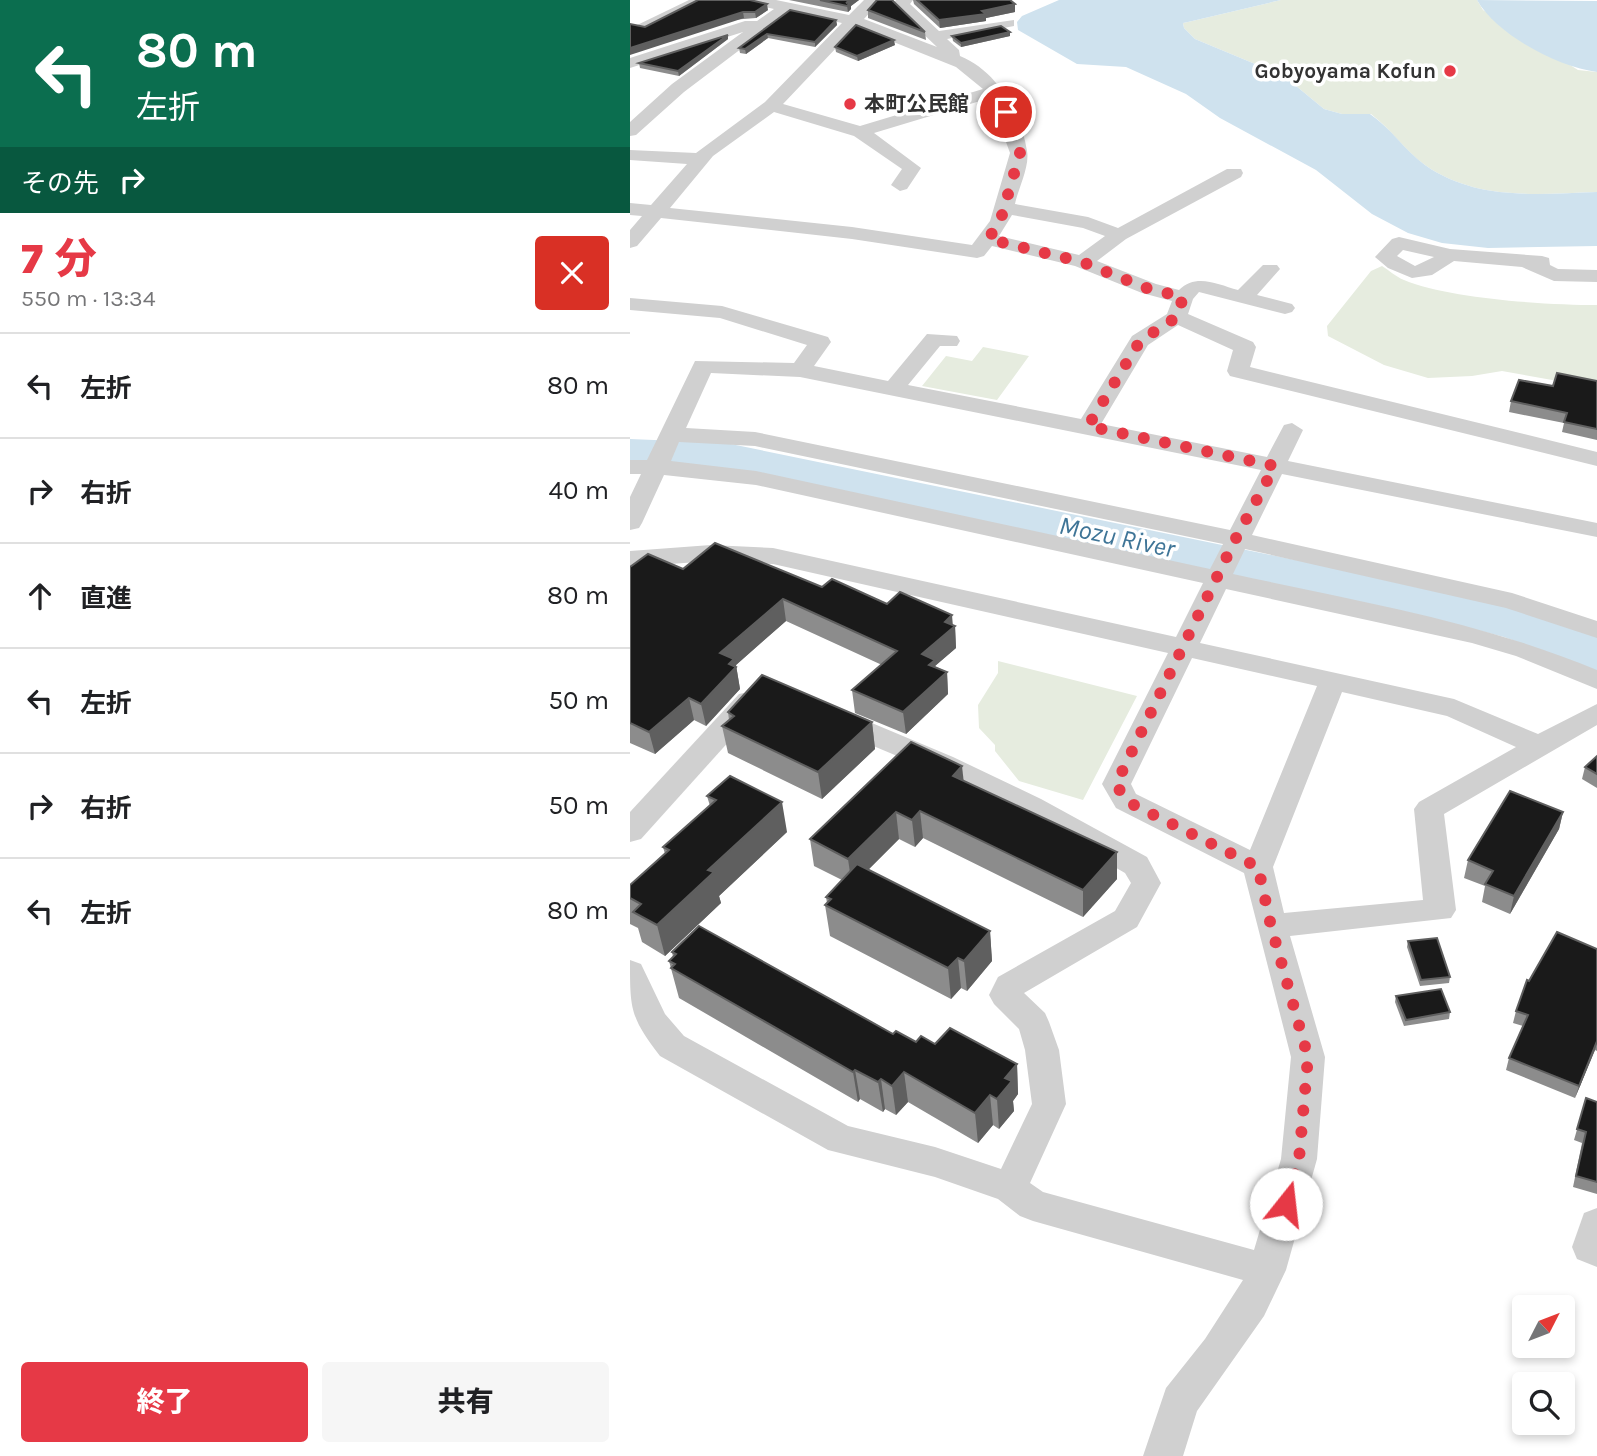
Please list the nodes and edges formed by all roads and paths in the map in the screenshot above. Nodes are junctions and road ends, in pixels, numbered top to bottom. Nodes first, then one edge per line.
1 (702, 0) edge
2 (753, 0) edge
3 (873, 0) edge
4 (905, 0) edge
5 (794, 5) edge
6 (765, 21) junction
7 (854, 21) junction
8 (1008, 23) dead end
9 (639, 28) edge
10 (934, 37) junction
11 (630, 63) edge
12 (962, 63) junction
13 (994, 91) junction
14 (771, 106) junction
15 (630, 131) edge
16 (860, 132) junction
17 (630, 155) edge
18 (701, 159) junction
19 (1234, 173) dead end
20 (900, 185) dead end
21 (1005, 208) junction
22 (630, 209) edge
23 (657, 210) junction
24 (1119, 234) junction
25 (630, 242) edge
26 (983, 245) junction
27 (1450, 256) dead end
28 (1082, 262) junction
29 (1270, 269) dead end
30 (1597, 276) edge
31 (1243, 297) junction
32 (630, 304) edge
33 (1180, 307) junction
34 (1285, 308) dead end
35 (949, 341) dead end
36 (800, 370) junction
37 (894, 388) junction
38 (1088, 426) junction
39 (1292, 430) dead end
40 (656, 453) edge
41 (1597, 459) edge
42 (1275, 466) junction
43 (630, 523) edge
44 (1597, 530) edge
45 (630, 559) edge
46 (1226, 559) junction
47 (1597, 630) edge
48 (1185, 649) junction
49 (1597, 680) edge
50 (1333, 681) junction
51 (775, 692) edge
52 (813, 709) edge
53 (1597, 713) edge
54 (1538, 746) junction
55 (630, 831) edge
56 (1258, 867) junction
57 (1271, 926) junction
58 (630, 973) edge
59 (1010, 1188) junction
60 (1597, 1224) edge
61 (1597, 1250) edge
62 (1268, 1270) junction
63 (1163, 1456) edge

1 - 9 street
2 - 5 street
3 - 7 street
4 - 10 street
5 - 6 street
5 - 7 street
6 - 11 street
6 - 15 street
7 - 12 street
7 - 14 street
8 - 10 street
10 - 12 street
12 - 13 street
13 - 16 street
13 - 21 street
14 - 16 street
14 - 18 street
16 - 20 street
17 - 18 street
18 - 23 street
19 - 24 street
21 - 24 street
21 - 26 street
22 - 23 street
23 - 25 street
23 - 26 street
24 - 28 street
26 - 28 street
27 - 30 street
28 - 33 street
29 - 31 street
31 - 33 street
31 - 34 street
32 - 36 street
33 - 38 street
33 - 41 street
35 - 37 street
36 - 37 street
36 - 40 street
37 - 38 street
38 - 42 street
39 - 42 street
40 - 43 street
40 - 46 street
40 - 46 street
42 - 44 street
42 - 46 street
45 - 48 street
46 - 47 street
46 - 48 street
46 - 49 street
48 - 50 street
48 - 56 street
50 - 54 street
50 - 56 street
51 - 55 street
52 - 59 street
53 - 54 street
54 - 57 street
56 - 57 street
57 - 62 street
58 - 59 street
59 - 62 street
60 - 61 street
62 - 63 street

